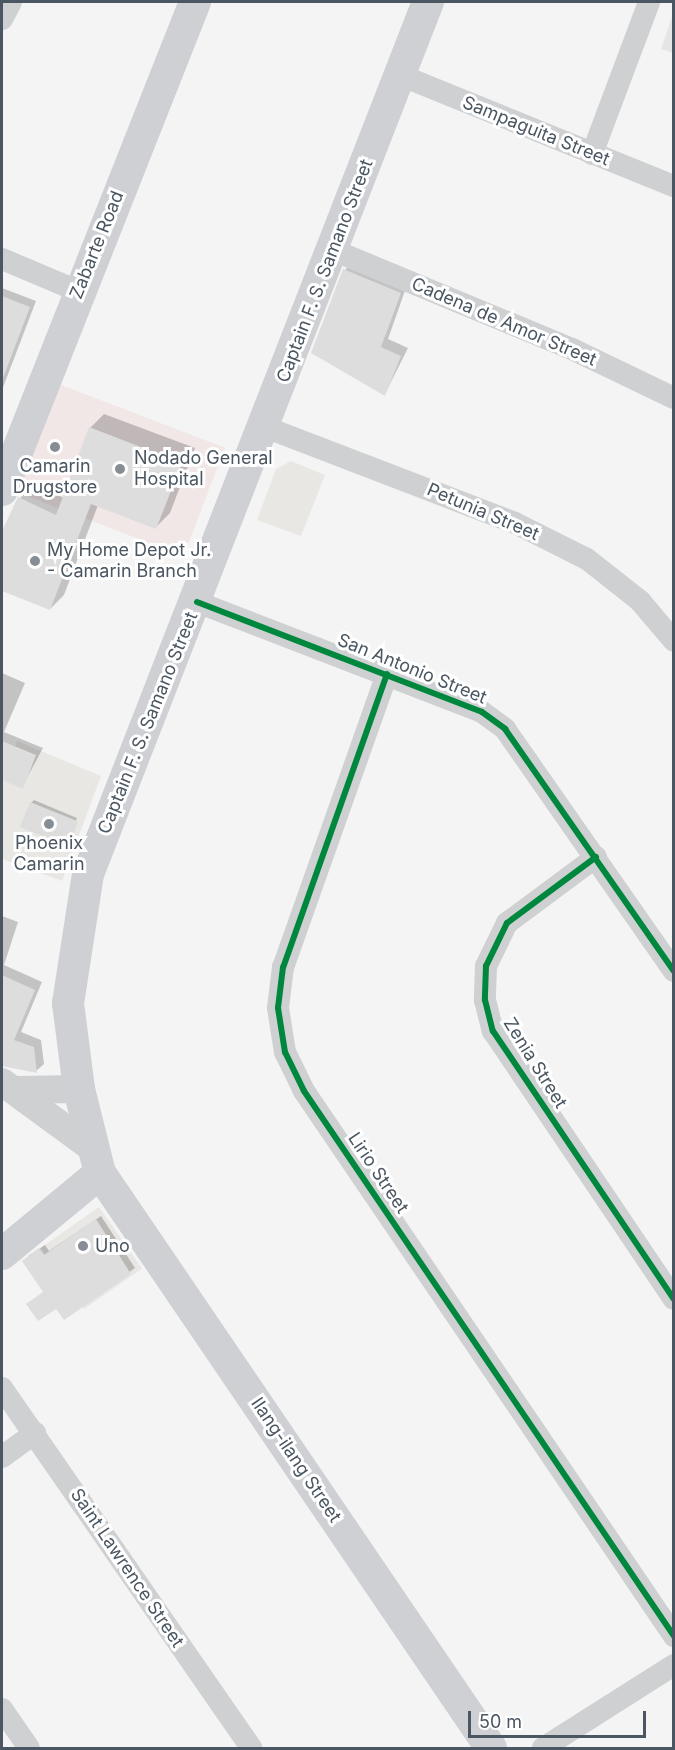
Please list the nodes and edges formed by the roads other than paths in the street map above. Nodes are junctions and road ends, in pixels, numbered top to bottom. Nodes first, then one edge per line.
1 (11, 2) edge
2 (195, 2) edge
3 (428, 2) edge
4 (649, 2) edge
5 (2, 19) edge
6 (400, 75) junction
7 (592, 154) junction
8 (674, 186) edge
9 (333, 250) junction
10 (2, 259) edge
11 (78, 291) junction
12 (674, 398) edge
13 (265, 427) junction
14 (5, 470) edge
15 (197, 602) junction
16 (674, 641) edge
17 (387, 674) junction
18 (596, 857) junction
19 (674, 971) edge
20 (10, 1086) edge
21 (79, 1089) junction
22 (96, 1161) junction
23 (2, 1254) edge
24 (674, 1299) edge
25 (2, 1388) edge
26 (35, 1433) junction
27 (2, 1457) edge
28 (674, 1636) edge
29 (674, 1665) edge
30 (4, 1720) edge
31 (29, 1749) edge
32 (251, 1749) edge
33 (491, 1749) edge
34 (543, 1749) edge

1 - 5 street
2 - 11 main road, Zabarte Road
3 - 6 main road, Captain F. S. Samano Street
4 - 7 street
6 - 7 street, Sampaguita Street
6 - 9 main road, Captain F. S. Samano Street
7 - 8 street, Sampaguita Street
9 - 12 street, Cadena de Amor Street
9 - 13 main road, Captain F. S. Samano Street
10 - 11 street
11 - 14 main road, Zabarte Road
13 - 15 main road, Captain F. S. Samano Street
13 - 16 street, Petunia Street
15 - 17 street, San Antonio Street
15 - 21 main road, Captain F. S. Samano Street
17 - 18 street, San Antonio Street
17 - 28 street, Lirio Street
18 - 19 street, San Antonio Street
18 - 24 street, Zenia Street
20 - 21 street
20 - 22 street
21 - 22 main road, Captain F. S. Samano Street
22 - 23 main road
22 - 33 main road, Ilang-ilang Street
25 - 26 street, Saint Lawrence Street
26 - 27 street
26 - 32 street, Saint Lawrence Street
29 - 34 street
30 - 31 street

